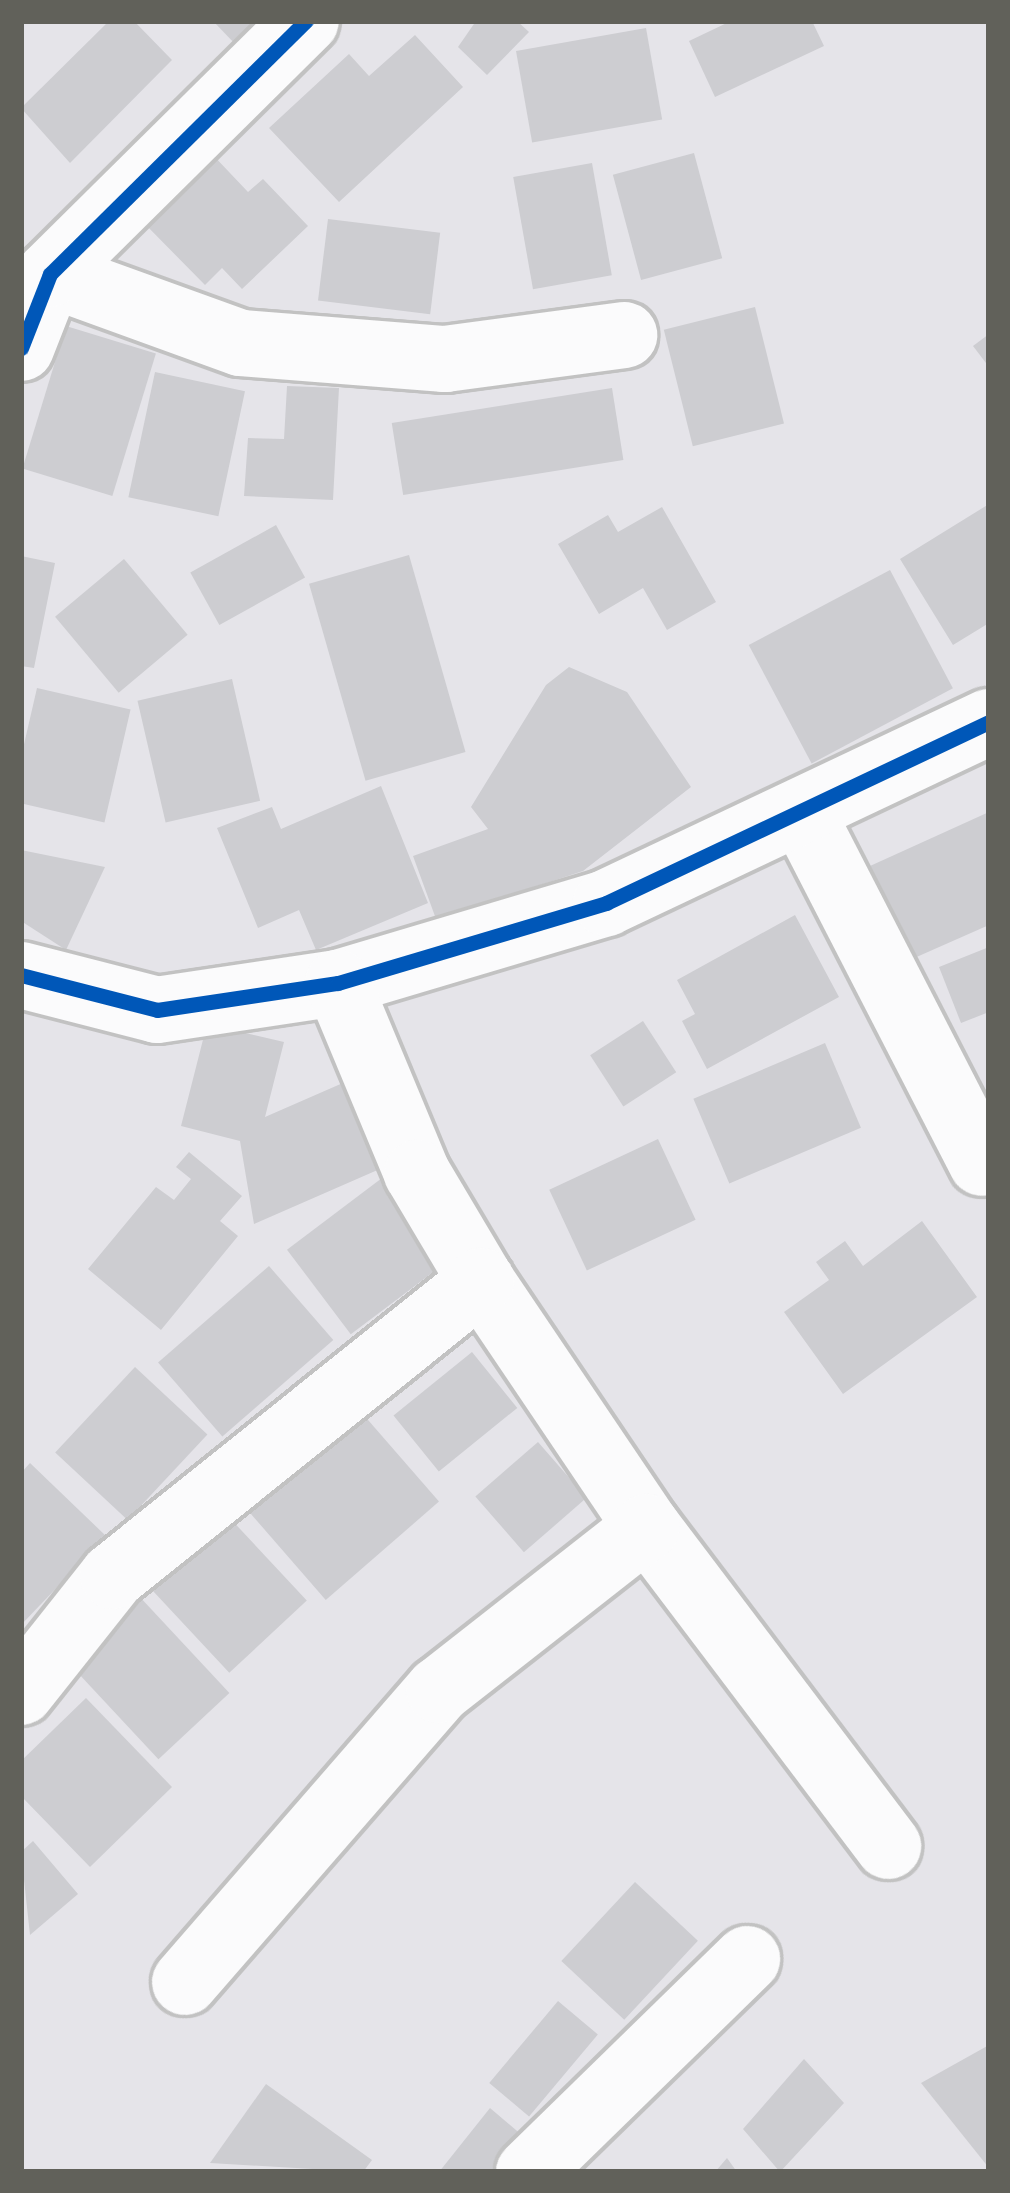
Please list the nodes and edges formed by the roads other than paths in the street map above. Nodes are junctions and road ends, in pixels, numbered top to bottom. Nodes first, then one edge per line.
1 (306, 21) edge
2 (50, 274) junction
3 (624, 335) dead end
4 (21, 348) edge
5 (989, 722) edge
6 (803, 815) junction
7 (21, 975) edge
8 (338, 982) junction
9 (982, 1163) dead end
10 (481, 1281) junction
11 (647, 1527) junction
12 (21, 1692) edge
13 (888, 1846) dead end
14 (747, 1959) dead end
15 (184, 1982) dead end
16 (529, 2172) edge

1 - 2 street
2 - 3 street
2 - 4 street
5 - 6 street
6 - 8 street
6 - 9 street
7 - 8 street
8 - 10 street
10 - 11 street
10 - 12 street
11 - 13 street
11 - 15 street
14 - 16 street

